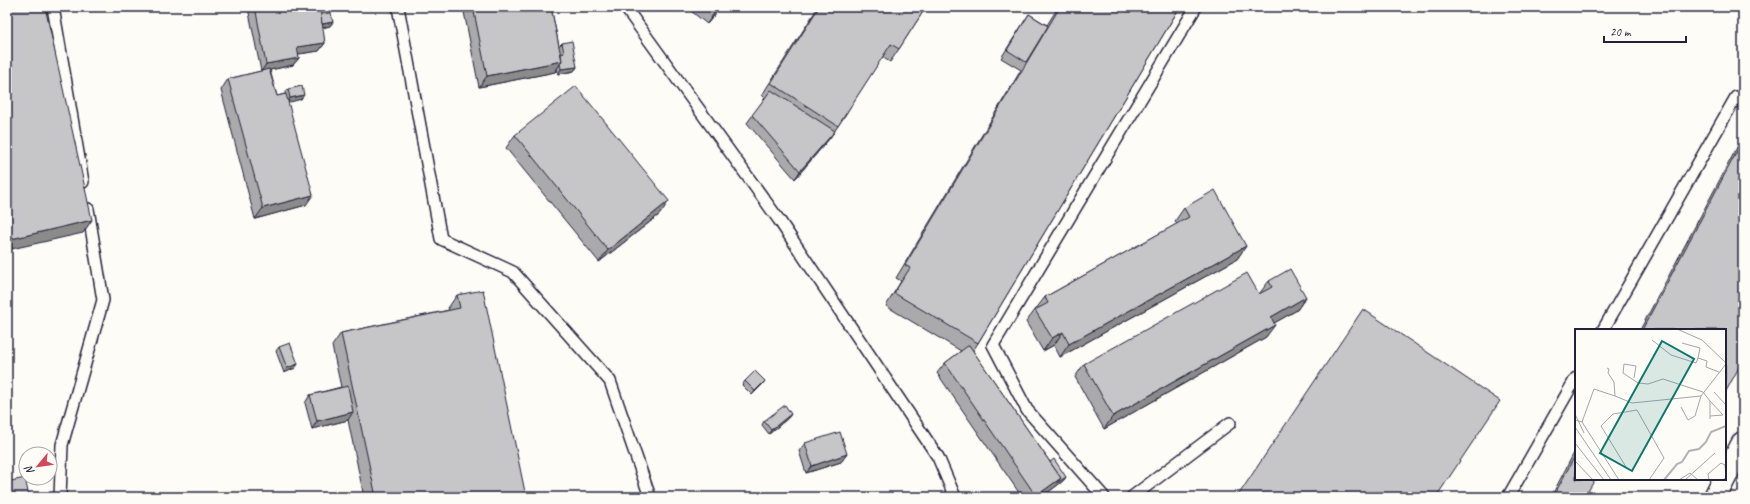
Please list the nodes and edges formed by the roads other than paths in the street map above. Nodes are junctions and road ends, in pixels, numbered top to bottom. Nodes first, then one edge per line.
1 (53, 7) edge
2 (398, 7) edge
3 (625, 7) edge
4 (1196, 7) edge
5 (1736, 97) dead end
6 (1604, 329) edge
7 (1575, 380) edge
8 (1230, 423) dead end
9 (1743, 443) edge
10 (1726, 476) edge
11 (1724, 480) edge
12 (60, 497) edge
13 (650, 497) edge
14 (955, 497) edge
15 (1104, 497) edge
16 (1132, 497) edge
17 (1508, 497) edge
18 (1715, 497) edge

1 - 12 lane
2 - 13 lane
3 - 14 lane
4 - 15 lane
5 - 6 lane
7 - 17 lane
8 - 16 lane
9 - 10 street
11 - 18 street

